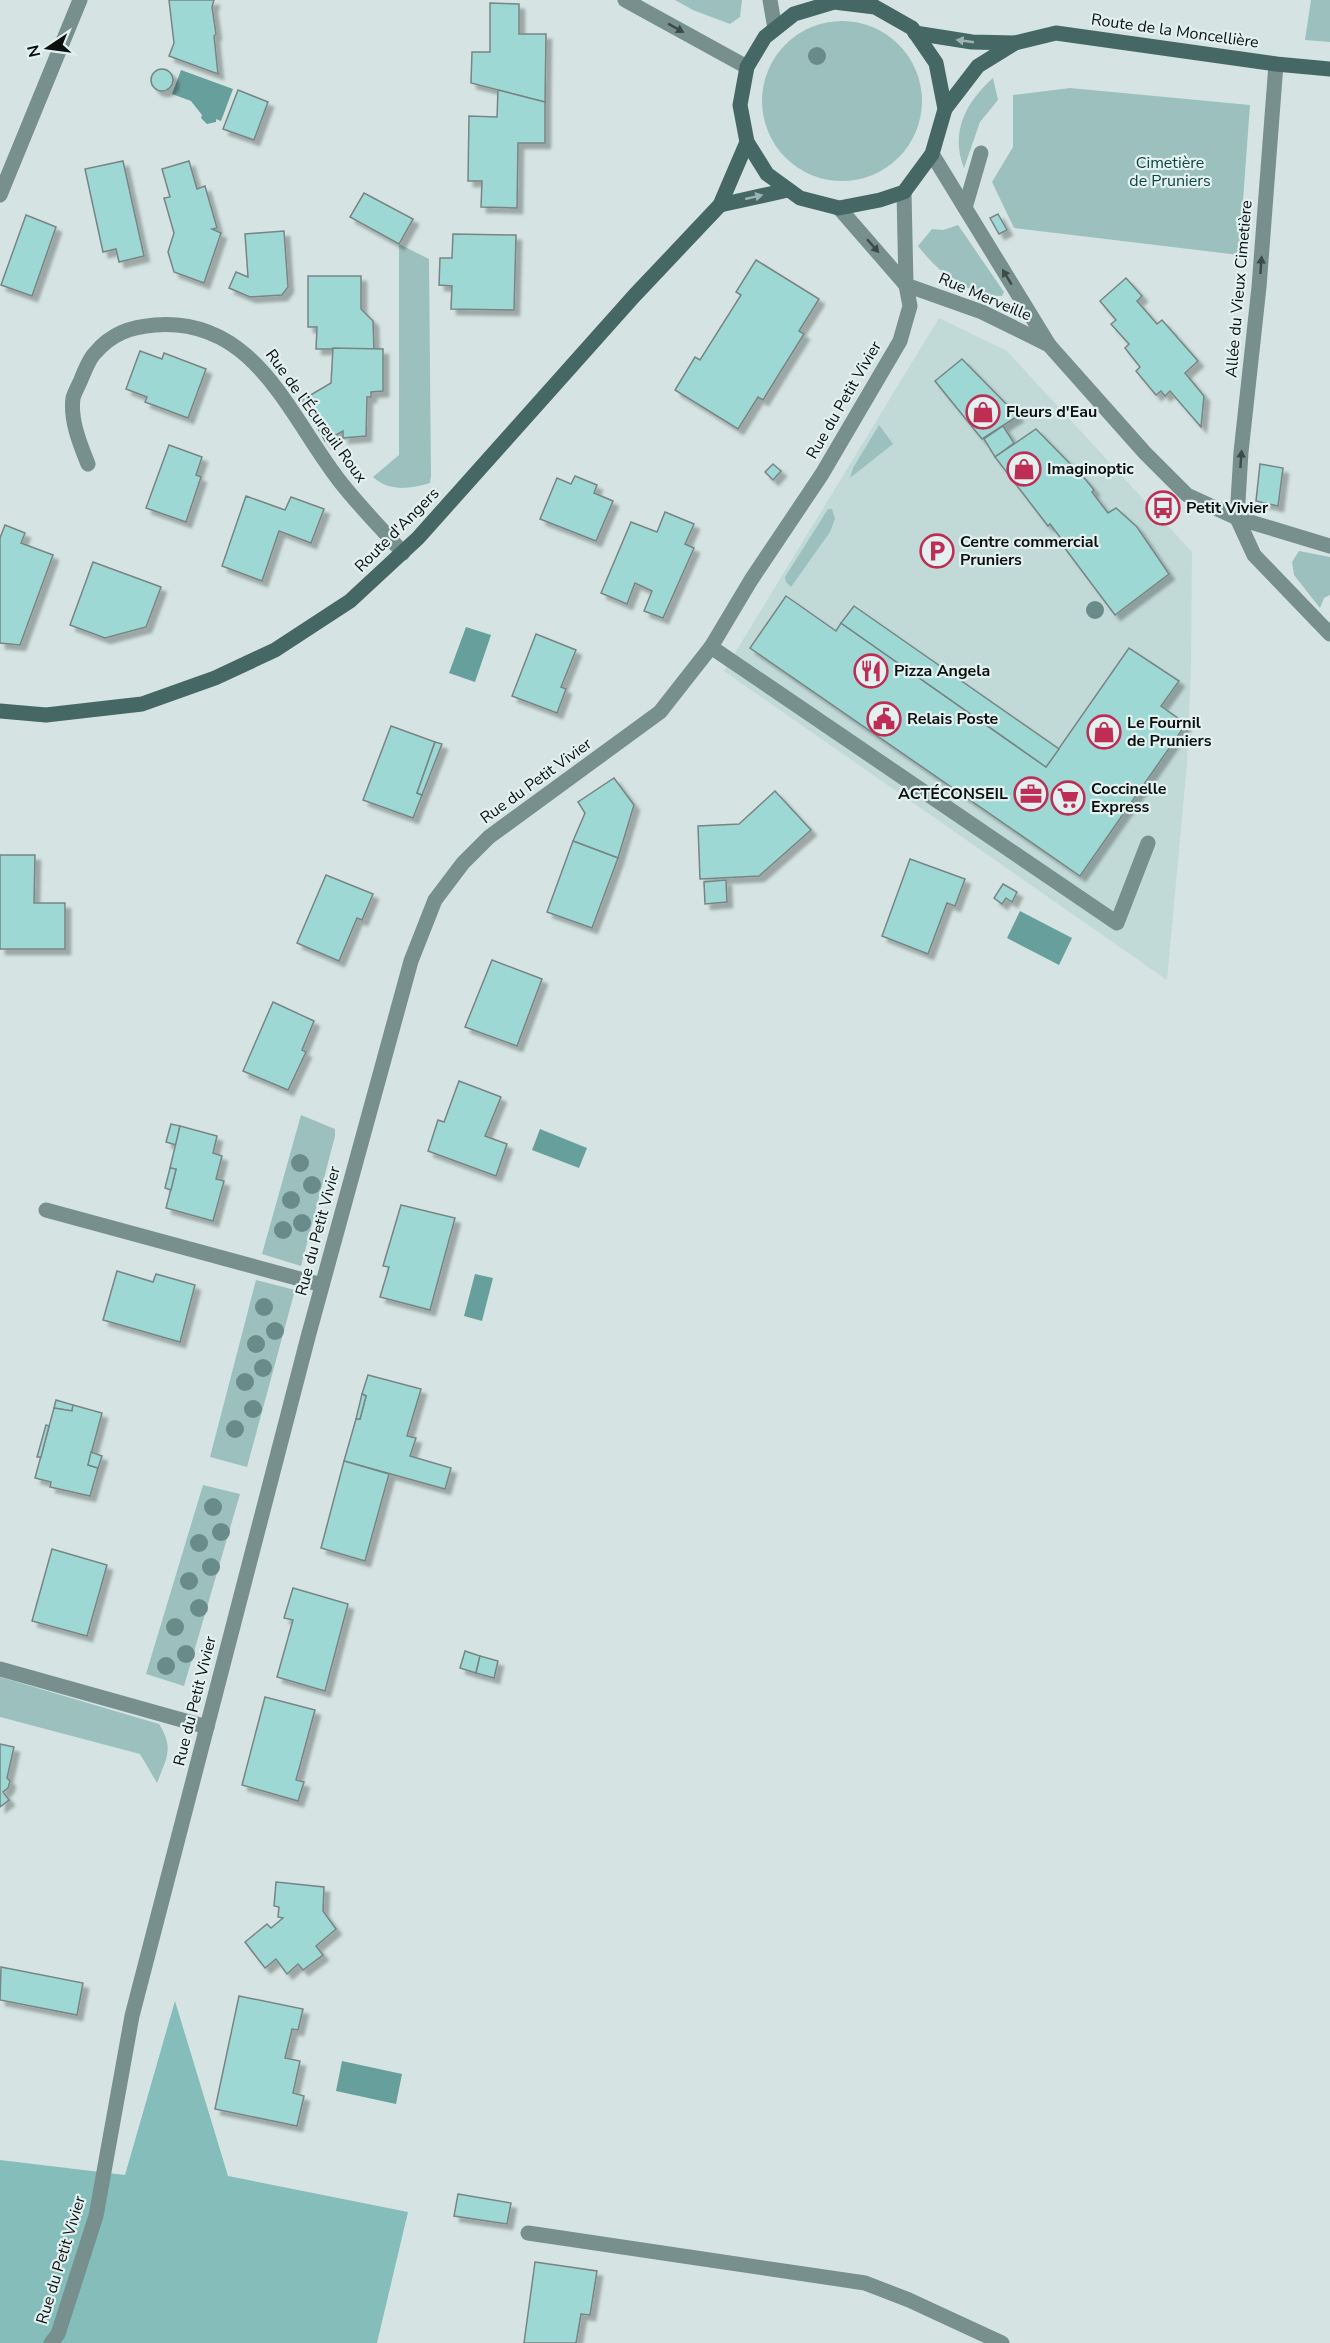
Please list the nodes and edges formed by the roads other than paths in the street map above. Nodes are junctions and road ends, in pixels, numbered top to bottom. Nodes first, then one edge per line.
1 (80, 0) edge
2 (625, 0) edge
3 (770, 0) edge
4 (813, 3) edge
5 (775, 29) junction
6 (915, 33) junction
7 (1015, 43) junction
8 (1276, 64) junction
9 (747, 67) junction
10 (1330, 69) edge
11 (945, 109) junction
12 (747, 142) junction
13 (981, 153) dead end
14 (932, 154) junction
15 (788, 190) junction
16 (904, 192) junction
17 (0, 195) edge
18 (720, 205) junction
19 (839, 208) junction
20 (965, 208) junction
21 (906, 285) junction
22 (1048, 345) junction
23 (88, 464) dead end
24 (1237, 518) junction
25 (1330, 546) edge
26 (403, 553) junction
27 (1330, 634) edge
28 (711, 646) junction
29 (0, 711) edge
30 (1148, 843) dead end
31 (46, 1210) dead end
32 (322, 1285) junction
33 (0, 1669) edge
34 (207, 1727) junction
35 (528, 2233) dead end
36 (51, 2343) edge
37 (1002, 2343) edge

1 - 17 street
2 -> 9 street
3 - 5 street
4 - 5 street
4 - 6 street
5 - 9 street
7 -> 6 street, Route de la Moncellière
6 - 11 street
7 - 8 street, Route de la Moncellière
7 - 11 street, Route de la Moncellière
8 - 10 street, Route de la Moncellière
24 -> 8 street, Allée du Vieux Cimetière
9 - 12 street
11 - 14 street
12 - 15 street
12 - 18 street, Route d'Angers
13 - 20 street
14 - 16 street
14 - 20 street
18 -> 15 street
15 - 19 street
16 - 19 street
16 - 21 street, Rue du Petit Vivier
18 - 26 street, Route d'Angers
19 -> 21 street
22 -> 20 street
21 - 22 street, Rue Merveille
21 - 28 street, Rue du Petit Vivier
22 - 24 street
23 - 26 street, Rue de l’Écureuil Roux
24 - 25 street
24 - 27 street
26 - 29 street, Route d'Angers
28 - 30 street
28 - 32 street, Rue du Petit Vivier
31 - 32 street
32 - 34 street, Rue du Petit Vivier
33 - 34 street
34 - 36 street, Rue du Petit Vivier
35 - 37 street

